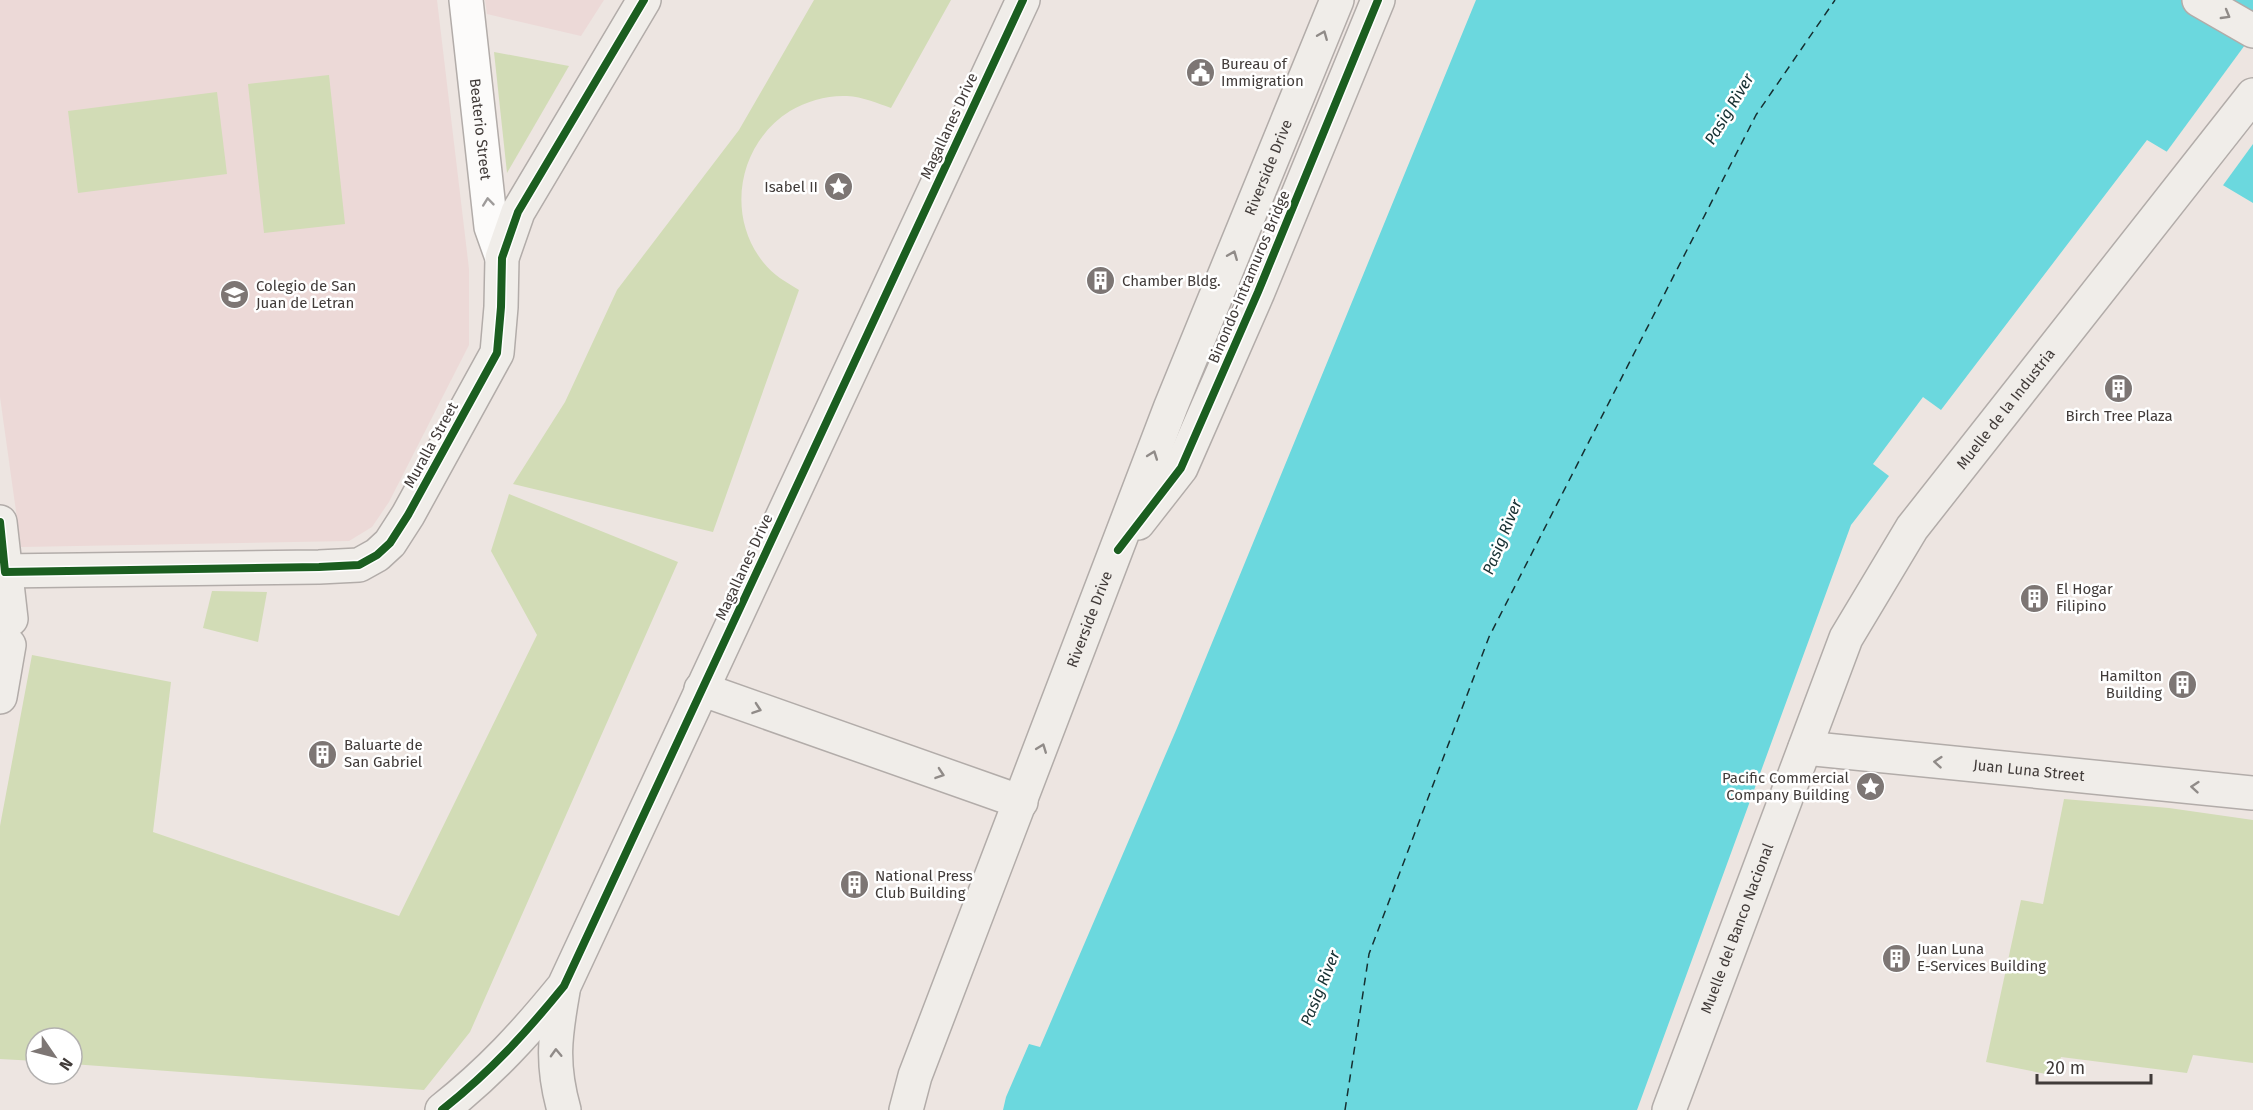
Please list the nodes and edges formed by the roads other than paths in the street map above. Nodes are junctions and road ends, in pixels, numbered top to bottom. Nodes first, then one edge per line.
1 (466, 0) edge
2 (644, 0) edge
3 (1023, 0) edge
4 (1337, 0) edge
5 (1378, 0) edge
6 (2199, 0) edge
7 (2253, 31) edge
8 (2253, 95) edge
9 (502, 258) junction
10 (0, 522) edge
11 (1118, 550) junction
12 (2, 572) edge
13 (701, 689) junction
14 (0, 696) edge
15 (1805, 748) junction
16 (2253, 793) edge
17 (1021, 802) junction
18 (564, 986) junction
19 (442, 1110) edge
20 (564, 1110) edge
21 (906, 1110) edge
22 (1669, 1110) edge

9 -> 1 street, Beaterio Street
2 - 9 street, Muralla Street
3 - 13 street, Magallanes Drive
11 -> 4 street, Riverside Drive
5 - 11 street, Binondo-Intramuros Bridge
6 -> 7 street
8 - 15 street, Muelle de la Industria
9 - 12 street, Muralla Street
10 - 12 street
17 -> 11 street, Riverside Drive
12 - 14 street
13 -> 17 street
13 - 18 street, Magallanes Drive
16 -> 15 street, Juan Luna Street
15 - 22 street, Muelle del Banco Nacional
17 - 21 street, Riverside Drive
18 - 19 street, Magallanes Drive
20 -> 18 street, Magallanes Drive

